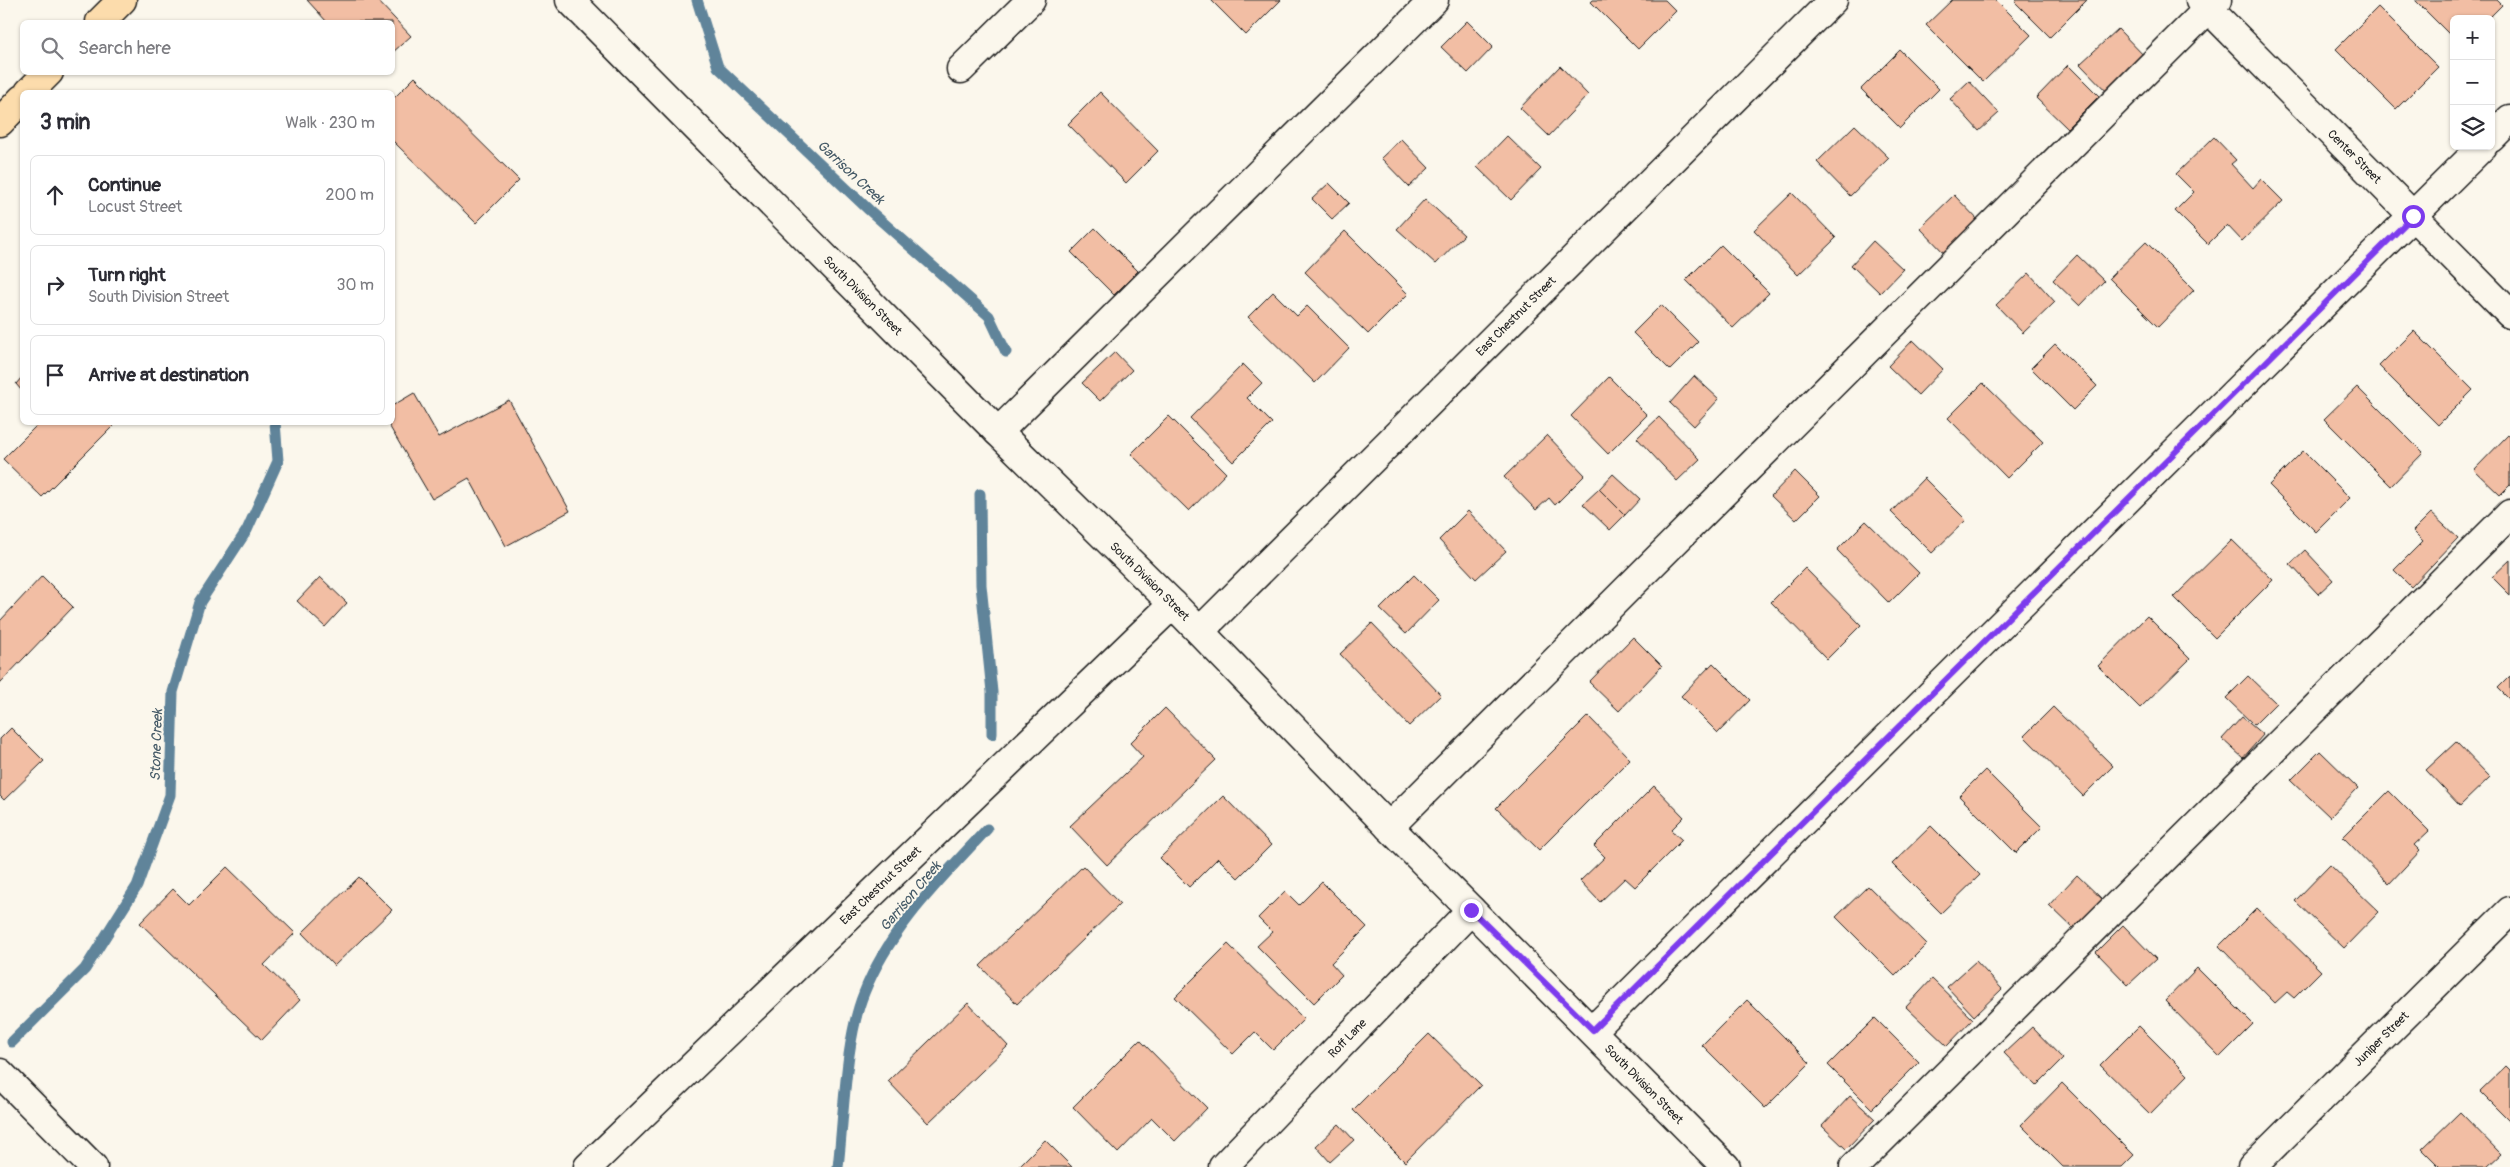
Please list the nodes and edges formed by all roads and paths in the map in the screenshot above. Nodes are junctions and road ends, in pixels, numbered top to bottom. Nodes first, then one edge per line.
1 (122, 0) edge
2 (570, 0) edge
3 (1031, 0) edge
4 (1434, 0) edge
5 (1833, 0) edge
6 (2208, 3) edge
7 (102, 20) edge
8 (961, 69) dead end
9 (47, 75) edge
10 (31, 90) edge
11 (20, 101) edge
12 (2510, 119) edge
13 (0, 122) edge
14 (2495, 134) edge
15 (2479, 150) edge
16 (2413, 216) junction
17 (2510, 314) edge
18 (998, 432) junction
19 (2510, 514) edge
20 (1173, 604) junction
21 (1200, 631) junction
22 (1389, 827) junction
23 (1471, 910) junction
24 (2510, 911) edge
25 (1593, 1030) junction
26 (0, 1073) edge
27 (93, 1167) edge
28 (588, 1167) edge
29 (1223, 1167) edge
30 (1726, 1167) edge
31 (1854, 1167) edge
32 (2252, 1167) edge

1 - 7 main road
2 - 18 street, South Division Street
3 - 8 street
4 - 18 street
5 - 21 street, East Chestnut Street
6 - 16 street, Center Street
6 - 22 street
9 - 10 main road
11 - 13 main road
12 - 14 street
15 - 16 street
16 - 17 street, Center Street
16 - 25 street
18 - 20 street, South Division Street
19 - 31 street
20 - 21 street, South Division Street
20 - 28 street, East Chestnut Street
21 - 22 street, South Division Street
22 - 23 street, South Division Street
23 - 25 street, South Division Street
23 - 29 street, Roff Lane
24 - 32 street, Juniper Street
25 - 30 street, South Division Street
26 - 27 street

